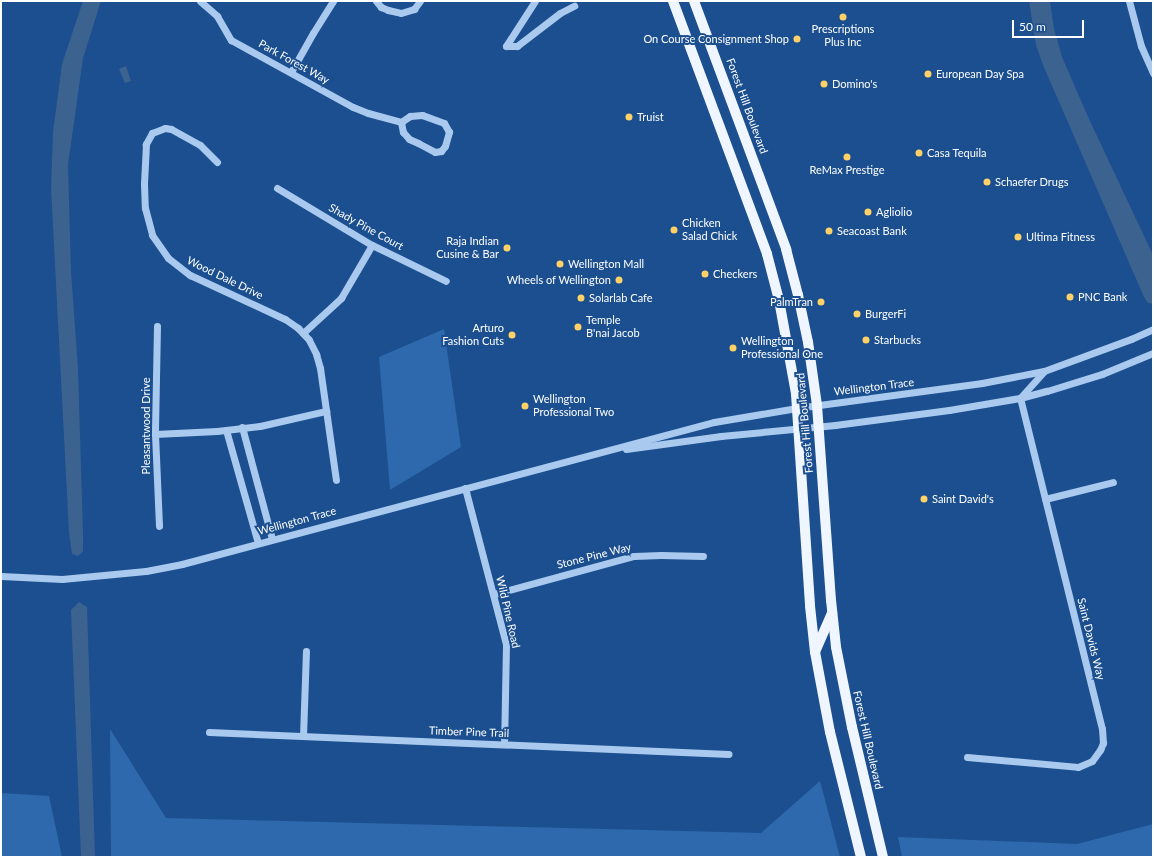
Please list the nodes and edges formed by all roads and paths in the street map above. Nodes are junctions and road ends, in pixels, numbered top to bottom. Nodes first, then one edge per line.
1 (200, 1) edge
2 (333, 1) edge
3 (376, 1) edge
4 (420, 1) edge
5 (535, 1) edge
6 (673, 1) edge
7 (694, 1) edge
8 (1129, 1) edge
9 (574, 6) dead end
10 (291, 72) junction
11 (1153, 73) edge
12 (401, 122) junction
13 (217, 162) dead end
14 (277, 188) dead end
15 (372, 245) junction
16 (446, 280) dead end
17 (157, 326) dead end
18 (1153, 329) edge
19 (303, 333) junction
20 (1153, 353) edge
21 (1044, 371) junction
22 (1020, 398) junction
23 (817, 405) junction
24 (797, 408) junction
25 (326, 411) junction
26 (242, 427) junction
27 (819, 427) junction
28 (226, 430) junction
29 (799, 430) junction
30 (155, 434) junction
31 (594, 453) junction
32 (336, 480) dead end
33 (1113, 482) dead end
34 (465, 488) junction
35 (1045, 499) junction
36 (159, 526) dead end
37 (272, 539) junction
38 (258, 543) junction
39 (702, 556) dead end
40 (1, 576) edge
41 (494, 594) junction
42 (832, 612) junction
43 (306, 651) dead end
44 (815, 652) junction
45 (209, 732) dead end
46 (303, 736) junction
47 (504, 744) junction
48 (729, 754) dead end
49 (967, 757) dead end
50 (861, 857) edge
51 (884, 857) edge

1 - 10 street, Park Forest Way
2 - 10 street
3 - 4 street
5 - 9 street
6 - 24 main road, Forest Hill Boulevard
7 - 23 main road, Forest Hill Boulevard
8 - 11 street
10 - 12 street, Park Forest Way
12 - 12 street
13 - 19 street, Wood Dale Drive
14 - 15 street, Shady Pine Court
15 - 16 street, Shady Pine Court
15 - 19 street
17 - 30 street, Pleasantwood Drive
18 - 21 street, Wellington Trace
19 - 25 street, Wood Dale Drive
20 - 22 street, Wellington Trace
21 - 22 street
21 - 23 street, Wellington Trace
22 - 27 street, Wellington Trace
22 - 35 street, Saint Davids Way
23 - 24 street, Wellington Trace
23 - 27 main road, Forest Hill Boulevard
24 - 29 main road, Forest Hill Boulevard
24 - 31 street, Wellington Trace
25 - 26 street
25 - 32 street, Wood Dale Drive
26 - 28 street
26 - 37 street
27 - 29 street, Wellington Trace
27 - 42 main road, Forest Hill Boulevard
28 - 30 street
28 - 38 street
29 - 31 street, Wellington Trace
29 - 44 main road, Forest Hill Boulevard
30 - 36 street, Pleasantwood Drive
31 - 34 street, Wellington Trace
33 - 35 street
34 - 37 street, Wellington Trace
34 - 41 street, Wild Pine Road
35 - 49 street, Saint Davids Way
37 - 38 street, Wellington Trace
38 - 40 street, Wellington Trace
39 - 41 street, Stone Pine Way
41 - 47 street, Wild Pine Road
42 - 44 main road
42 - 51 main road, Forest Hill Boulevard
43 - 46 street
44 - 50 main road, Forest Hill Boulevard
45 - 46 street, Timber Pine Trail
46 - 47 street, Timber Pine Trail
47 - 48 street, Timber Pine Trail

